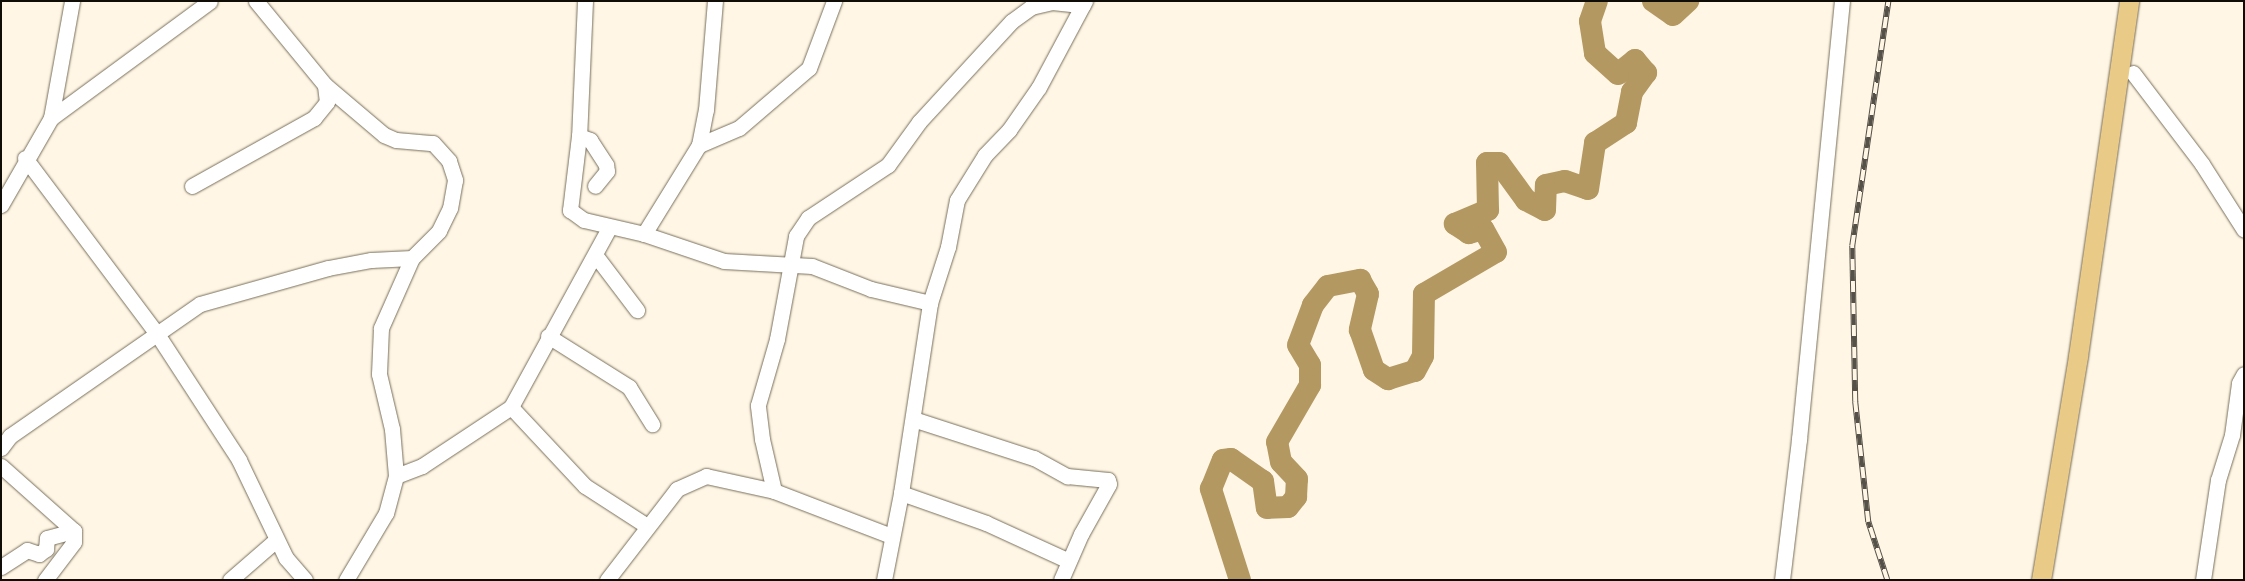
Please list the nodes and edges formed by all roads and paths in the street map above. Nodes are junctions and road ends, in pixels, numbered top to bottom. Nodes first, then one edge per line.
1 (72, 1) edge
2 (210, 1) edge
3 (256, 1) edge
4 (585, 1) edge
5 (715, 1) edge
6 (834, 1) edge
7 (1842, 1) edge
8 (2129, 1) edge
9 (1084, 3) edge
10 (2132, 73) dead end
11 (325, 85) junction
12 (51, 118) junction
13 (579, 136) junction
14 (699, 145) junction
15 (25, 158) junction
16 (192, 186) dead end
17 (595, 186) dead end
18 (1, 205) edge
19 (609, 228) junction
20 (2244, 230) edge
21 (644, 234) junction
22 (596, 256) junction
23 (412, 258) junction
24 (791, 263) junction
25 (930, 303) junction
26 (637, 310) dead end
27 (157, 334) junction
28 (548, 336) junction
29 (2244, 374) edge
30 (510, 407) junction
31 (913, 419) junction
32 (652, 424) dead end
33 (1, 428) edge
34 (17, 431) junction
35 (1, 448) edge
36 (1, 466) edge
37 (396, 476) junction
38 (774, 491) junction
39 (901, 493) junction
40 (647, 526) junction
41 (74, 531) junction
42 (890, 536) junction
43 (276, 540) junction
44 (286, 558) junction
45 (1069, 561) junction
46 (1, 567) edge
47 (45, 580) edge
48 (230, 580) edge
49 (288, 580) edge
50 (305, 580) edge
51 (346, 580) edge
52 (607, 580) edge
53 (884, 580) edge
54 (1062, 580) edge
55 (1782, 580) edge
56 (2041, 580) edge
57 (2203, 580) edge

1 - 12 street
2 - 12 street
3 - 11 street
4 - 13 street
5 - 14 street
6 - 14 street
7 - 55 street
8 - 56 main road
9 - 24 street
9 - 25 street
10 - 20 street
11 - 16 street
11 - 23 street
12 - 15 street
13 - 17 street
13 - 19 street
14 - 21 street
15 - 18 street
15 - 27 street
19 - 21 street
19 - 22 street
21 - 24 street
22 - 26 street
22 - 28 street
23 - 27 street
23 - 37 street
24 - 25 street
24 - 38 street
25 - 31 street
27 - 34 street
27 - 43 street
28 - 30 street
28 - 32 street
29 - 57 street
30 - 37 street
30 - 40 street
31 - 39 street
31 - 45 street
33 - 34 street
34 - 35 street
36 - 41 street
37 - 51 street
38 - 40 street
38 - 42 street
39 - 42 street
39 - 45 street
40 - 52 street
41 - 46 street
41 - 47 street
42 - 53 street
43 - 44 street
43 - 48 street
44 - 49 street
44 - 50 street
45 - 54 street

